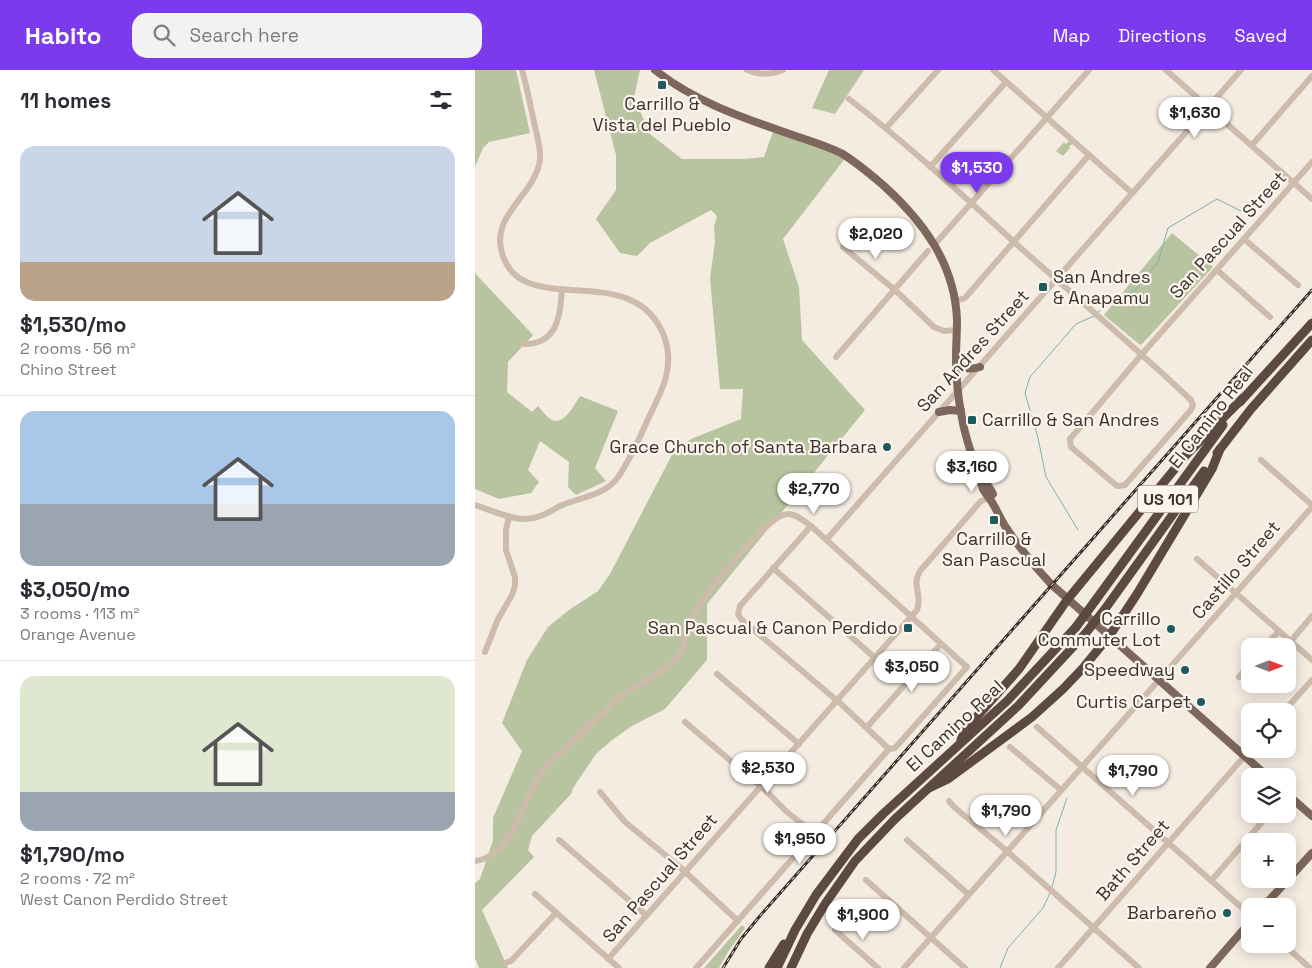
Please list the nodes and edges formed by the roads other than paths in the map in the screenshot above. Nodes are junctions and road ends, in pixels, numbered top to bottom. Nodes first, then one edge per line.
1 (523, 70) edge
2 (655, 70) edge
3 (747, 70) edge
4 (783, 70) edge
5 (938, 70) edge
6 (993, 70) edge
7 (1089, 70) edge
8 (1166, 70) edge
9 (1241, 70) edge
10 (1312, 76) edge
11 (1006, 82) junction
12 (849, 99) dead end
13 (1208, 107) junction
14 (1047, 117) junction
15 (887, 128) junction
16 (1252, 145) junction
17 (1089, 155) junction
18 (1312, 162) edge
19 (930, 167) junction
20 (1294, 182) junction
21 (1132, 193) junction
22 (1312, 199) edge
23 (971, 204) junction
24 (1244, 239) junction
25 (1014, 242) junction
26 (935, 244) junction
27 (843, 247) dead end
28 (929, 251) dead end
29 (1217, 270) junction
30 (1057, 279) junction
31 (1298, 286) dead end
32 (562, 289) junction
33 (895, 290) junction
34 (955, 301) junction
35 (1271, 317) dead end
36 (1312, 323) edge
37 (957, 330) junction
38 (1312, 340) edge
39 (524, 344) dead end
40 (1142, 354) junction
41 (836, 357) dead end
42 (956, 362) junction
43 (980, 366) junction
44 (958, 390) junction
45 (1243, 398) junction
46 (961, 411) junction
47 (939, 412) junction
48 (1220, 450) junction
49 (1261, 460) dead end
50 (989, 498) junction
51 (475, 505) edge
52 (1312, 506) edge
53 (509, 517) junction
54 (811, 526) junction
55 (827, 540) junction
56 (1197, 559) dead end
57 (773, 568) junction
58 (1237, 592) junction
59 (1067, 600) junction
60 (912, 616) junction
61 (1312, 616) edge
62 (1279, 630) junction
63 (1272, 638) edge
64 (1288, 638) edge
65 (1294, 638) edge
66 (1113, 639) junction
67 (941, 644) junction
68 (1296, 646) edge
69 (485, 652) dead end
70 (874, 657) junction
71 (1312, 660) edge
72 (717, 674) dead end
73 (1159, 680) junction
74 (1312, 680) edge
75 (837, 701) junction
76 (1292, 703) edge
77 (685, 722) dead end
78 (1037, 727) dead end
79 (867, 728) junction
80 (799, 744) junction
81 (957, 747) junction
82 (1010, 747) dead end
83 (889, 749) junction
84 (1241, 752) edge
85 (1243, 758) edge
86 (1247, 758) edge
87 (1083, 767) junction
88 (1258, 768) edge
89 (761, 786) junction
90 (929, 788) junction
91 (1061, 790) junction
92 (600, 792) dead end
93 (949, 801) dead end
94 (1296, 802) edge
95 (1312, 816) edge
96 (1261, 823) edge
97 (814, 833) junction
98 (559, 840) dead end
99 (907, 840) dead end
100 (1168, 843) junction
101 (1007, 852) junction
102 (1312, 853) edge
103 (475, 860) edge
104 (684, 872) junction
105 (866, 880) dead end
106 (1211, 881) junction
107 (535, 894) dead end
108 (968, 894) junction
109 (1271, 898) edge
110 (1241, 907) edge
111 (556, 913) junction
112 (646, 915) junction
113 (738, 921) junction
114 (1093, 928) junction
115 (795, 930) junction
116 (835, 930) dead end
117 (1241, 932) edge
118 (931, 937) junction
119 (1293, 953) edge
120 (608, 959) junction
121 (505, 963) dead end
122 (619, 968) edge
123 (697, 968) edge
124 (769, 968) edge
125 (777, 968) edge
126 (791, 968) edge
127 (878, 968) edge
128 (904, 968) edge
129 (965, 968) edge
130 (1058, 968) edge
131 (1139, 968) edge
132 (1210, 968) edge
133 (1310, 968) edge

1 - 32 street
2 - 26 main road
3 - 4 street
5 - 15 street
6 - 11 street
7 - 14 street
8 - 13 street
9 - 13 street, San Andres Street
10 - 16 street
11 - 14 street
11 - 19 street
12 - 15 street
13 - 16 street
13 - 21 street, San Andres Street
14 - 17 street
14 - 23 street
15 - 19 street
16 - 20 street
17 - 21 street
17 - 25 street
18 - 20 street, San Pascual Street
19 - 23 street
20 - 22 street
20 - 24 street, San Pascual Street
21 - 30 street, San Andres Street
23 - 25 street
23 - 26 street
24 - 29 street, San Pascual Street
24 - 31 street
25 - 30 street
25 - 34 street
26 - 34 main road
27 - 33 street
28 - 33 street
29 - 35 street
29 - 40 street, San Pascual Street
30 - 40 street
30 - 43 street, San Andres Street
32 - 39 street
32 - 53 street
33 - 37 street
33 - 41 street
34 - 37 main road
36 - 45 highway, El Camino Real / US 101
37 - 42 main road
38 - 48 highway, El Camino Real / US 101
40 - 40 street, San Pascual Street
42 - 43 main road
42 - 44 main road
43 - 44 street, San Andres Street
44 - 46 main road
44 - 47 street, San Andres Street
45 - 59 highway
45 - 81 highway, El Camino Real / US 101, bridge
46 - 47 main road
46 - 50 main road
47 - 55 street, San Andres Street
48 - 66 highway
48 - 90 highway, El Camino Real / US 101, bridge
49 - 52 street
50 - 59 main road
50 - 60 street, San Pascual Street
51 - 53 street
52 - 58 street, Castillo Street
53 - 69 street
54 - 55 street
54 - 57 street
54 - 103 street
55 - 60 street
56 - 58 street
57 - 70 street
57 - 75 street
58 - 62 street
58 - 73 street, Castillo Street
59 - 66 main road
59 - 81 highway
60 - 67 street
60 - 70 street, San Pascual Street
61 - 65 street
62 - 63 street
62 - 64 street
66 - 73 main road
66 - 90 highway
67 - 79 street
67 - 83 street
68 - 71 street
70 - 75 street, San Pascual Street
72 - 80 street
73 - 84 main road
73 - 87 street, Castillo Street
74 - 76 street
75 - 79 street
75 - 80 street, San Pascual Street
77 - 89 street
78 - 87 street
79 - 83 street
80 - 89 street, San Pascual Street
81 - 115 highway, El Camino Real / US 101
82 - 91 street
83 - 97 street
85 - 100 street, Bath Street
86 - 88 main road
87 - 91 street, Castillo Street
87 - 100 street
89 - 97 street
89 - 104 street, San Pascual Street
90 - 126 highway, El Camino Real / US 101
91 - 101 street, Castillo Street
92 - 104 street
93 - 101 street
94 - 95 main road
96 - 106 street
97 - 113 street
98 - 112 street
99 - 108 street
100 - 106 street
100 - 114 street, Bath Street
101 - 108 street, Castillo Street
101 - 114 street
102 - 109 main road
104 - 112 street, San Pascual Street
104 - 113 street
105 - 118 street
106 - 110 street
107 - 111 street
108 - 118 street, Castillo Street
111 - 120 street
111 - 121 street
112 - 120 street, San Pascual Street
113 - 123 street
114 - 130 street, Bath Street
114 - 131 street
115 - 124 highway
115 - 125 highway, El Camino Real / US 101
116 - 127 street
117 - 132 main road
118 - 128 street, Castillo Street
118 - 129 street
119 - 133 street
120 - 122 street

